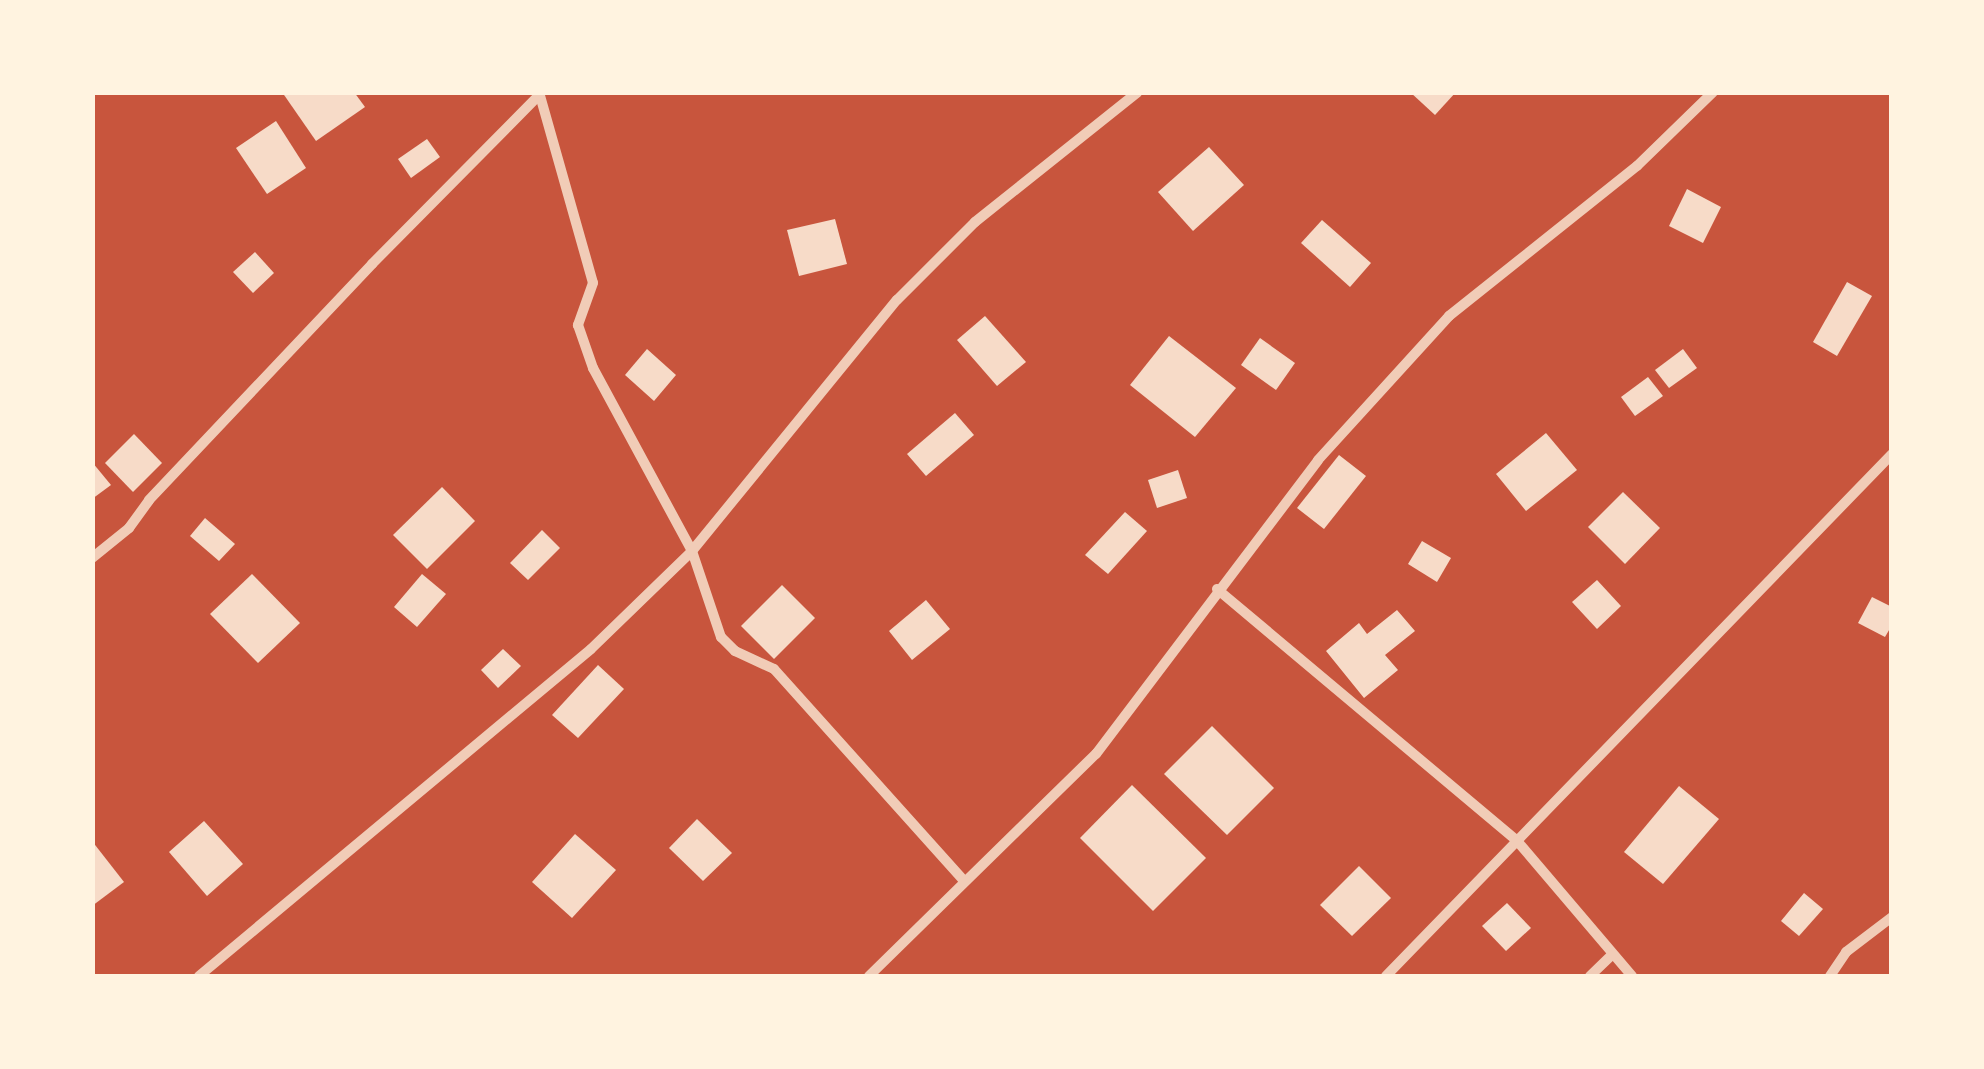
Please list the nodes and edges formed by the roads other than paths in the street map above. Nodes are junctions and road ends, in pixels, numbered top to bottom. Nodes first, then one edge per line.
1 (1138, 92) edge
2 (1713, 92) edge
3 (539, 94) edge
4 (1892, 454) edge
5 (692, 551) junction
6 (92, 558) edge
7 (1217, 588) junction
8 (1518, 842) junction
9 (964, 881) junction
10 (1892, 917) edge
11 (1611, 956) junction
12 (199, 976) edge
13 (869, 976) edge
14 (1386, 976) edge
15 (1590, 976) edge
16 (1632, 976) edge
17 (1830, 976) edge

1 - 5 street
2 - 7 street
3 - 5 street
3 - 6 street
4 - 8 street
5 - 9 street
5 - 12 street
7 - 8 street
7 - 9 street
8 - 11 street
8 - 14 street
9 - 13 street
10 - 17 street
11 - 15 street
11 - 16 street

